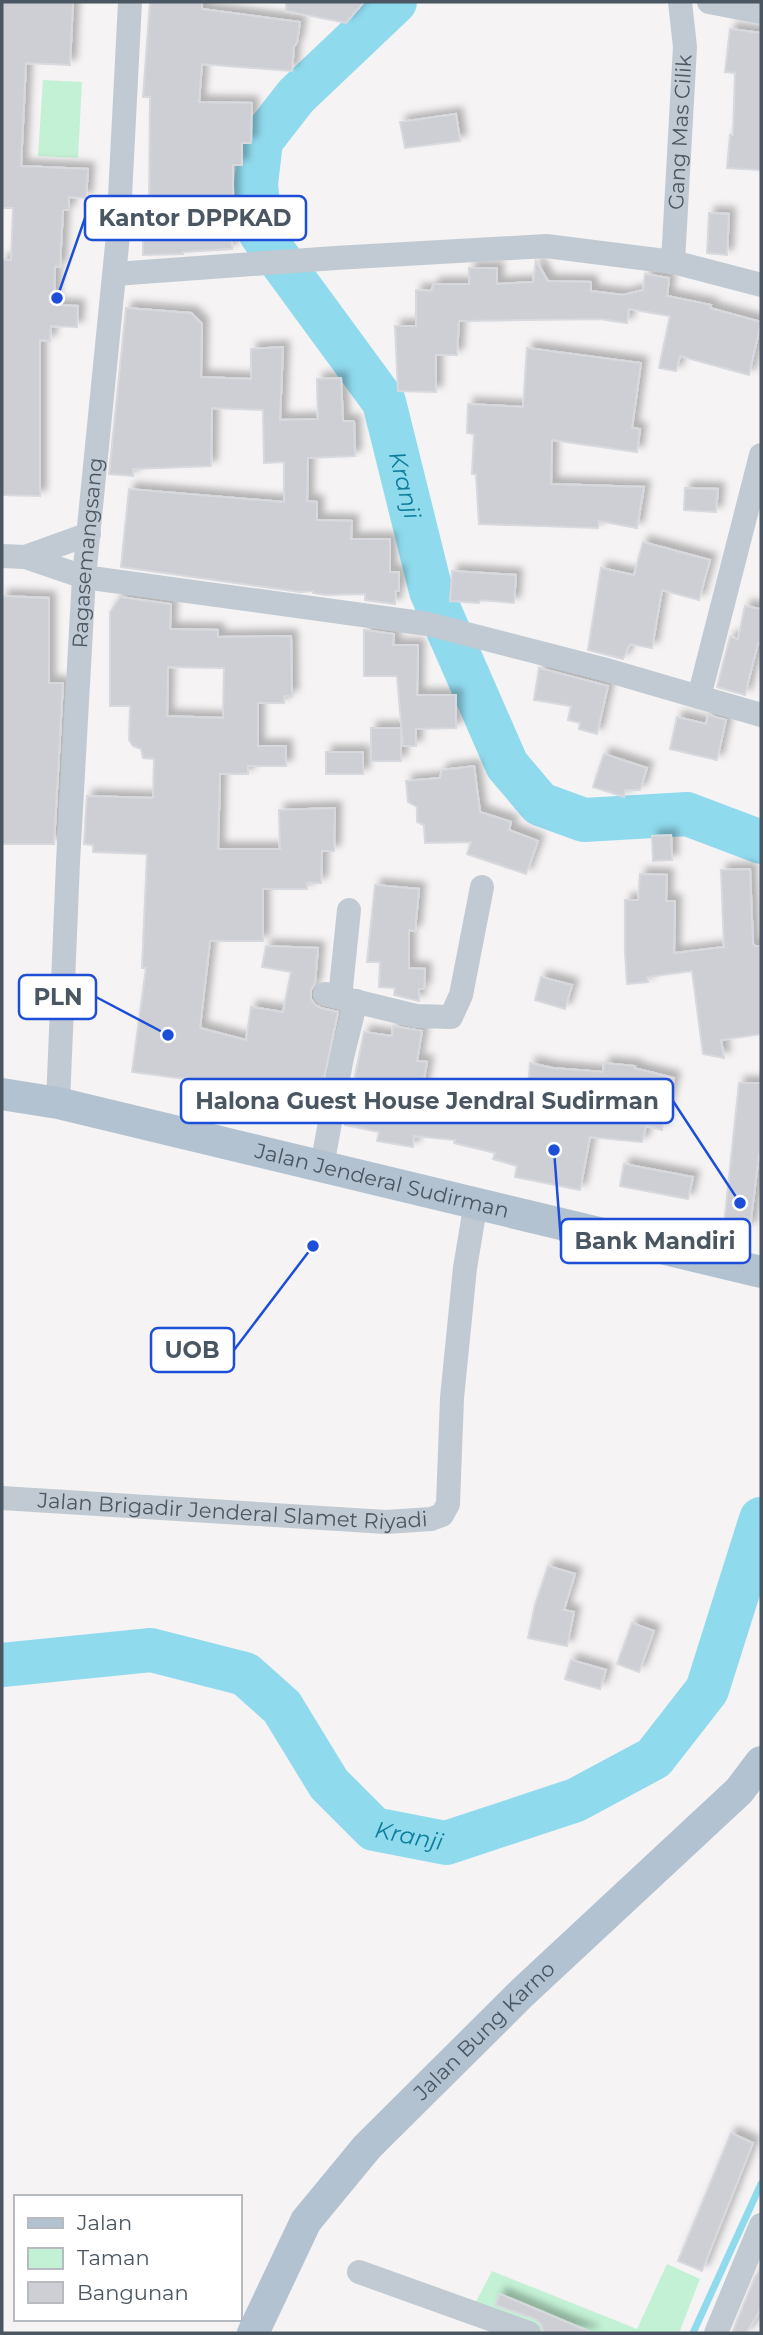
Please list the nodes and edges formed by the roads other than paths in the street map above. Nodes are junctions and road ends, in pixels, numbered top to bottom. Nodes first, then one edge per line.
1 (130, 2) edge
2 (680, 2) edge
3 (709, 2) edge
4 (761, 12) edge
5 (673, 262) junction
6 (115, 274) junction
7 (761, 285) edge
8 (761, 455) edge
9 (89, 534) junction
10 (13, 557) edge
11 (85, 577) junction
12 (699, 697) junction
13 (761, 715) edge
14 (482, 887) dead end
15 (348, 911) dead end
16 (340, 997) junction
17 (2, 1094) edge
18 (58, 1103) junction
19 (322, 1166) junction
20 (475, 1202) junction
21 (761, 1272) edge
22 (2, 1498) edge
23 (761, 1762) edge
24 (761, 2225) edge
25 (359, 2272) dead end
26 (253, 2333) edge
27 (528, 2333) edge
28 (716, 2333) edge

1 - 6 street, Ragasemangsang
2 - 5 street, Gang Mas Cilik
3 - 4 street
5 - 6 street
5 - 7 street
6 - 9 street, Ragasemangsang
8 - 12 street
9 - 10 street
9 - 11 street, Ragasemangsang
10 - 11 street
11 - 12 street
11 - 18 street, Ragasemangsang
12 - 13 street
14 - 16 street
15 - 16 street
16 - 19 street
17 - 18 main road, Jalan Jenderal Sudirman
18 - 19 main road, Jalan Jenderal Sudirman
19 - 20 main road, Jalan Jenderal Sudirman
20 - 21 main road, Jalan Jenderal Sudirman
20 - 22 street, Jalan Brigadir Jenderal Slamet Riyadi
23 - 26 main road, Jalan Bung Karno
24 - 28 street
25 - 27 street

